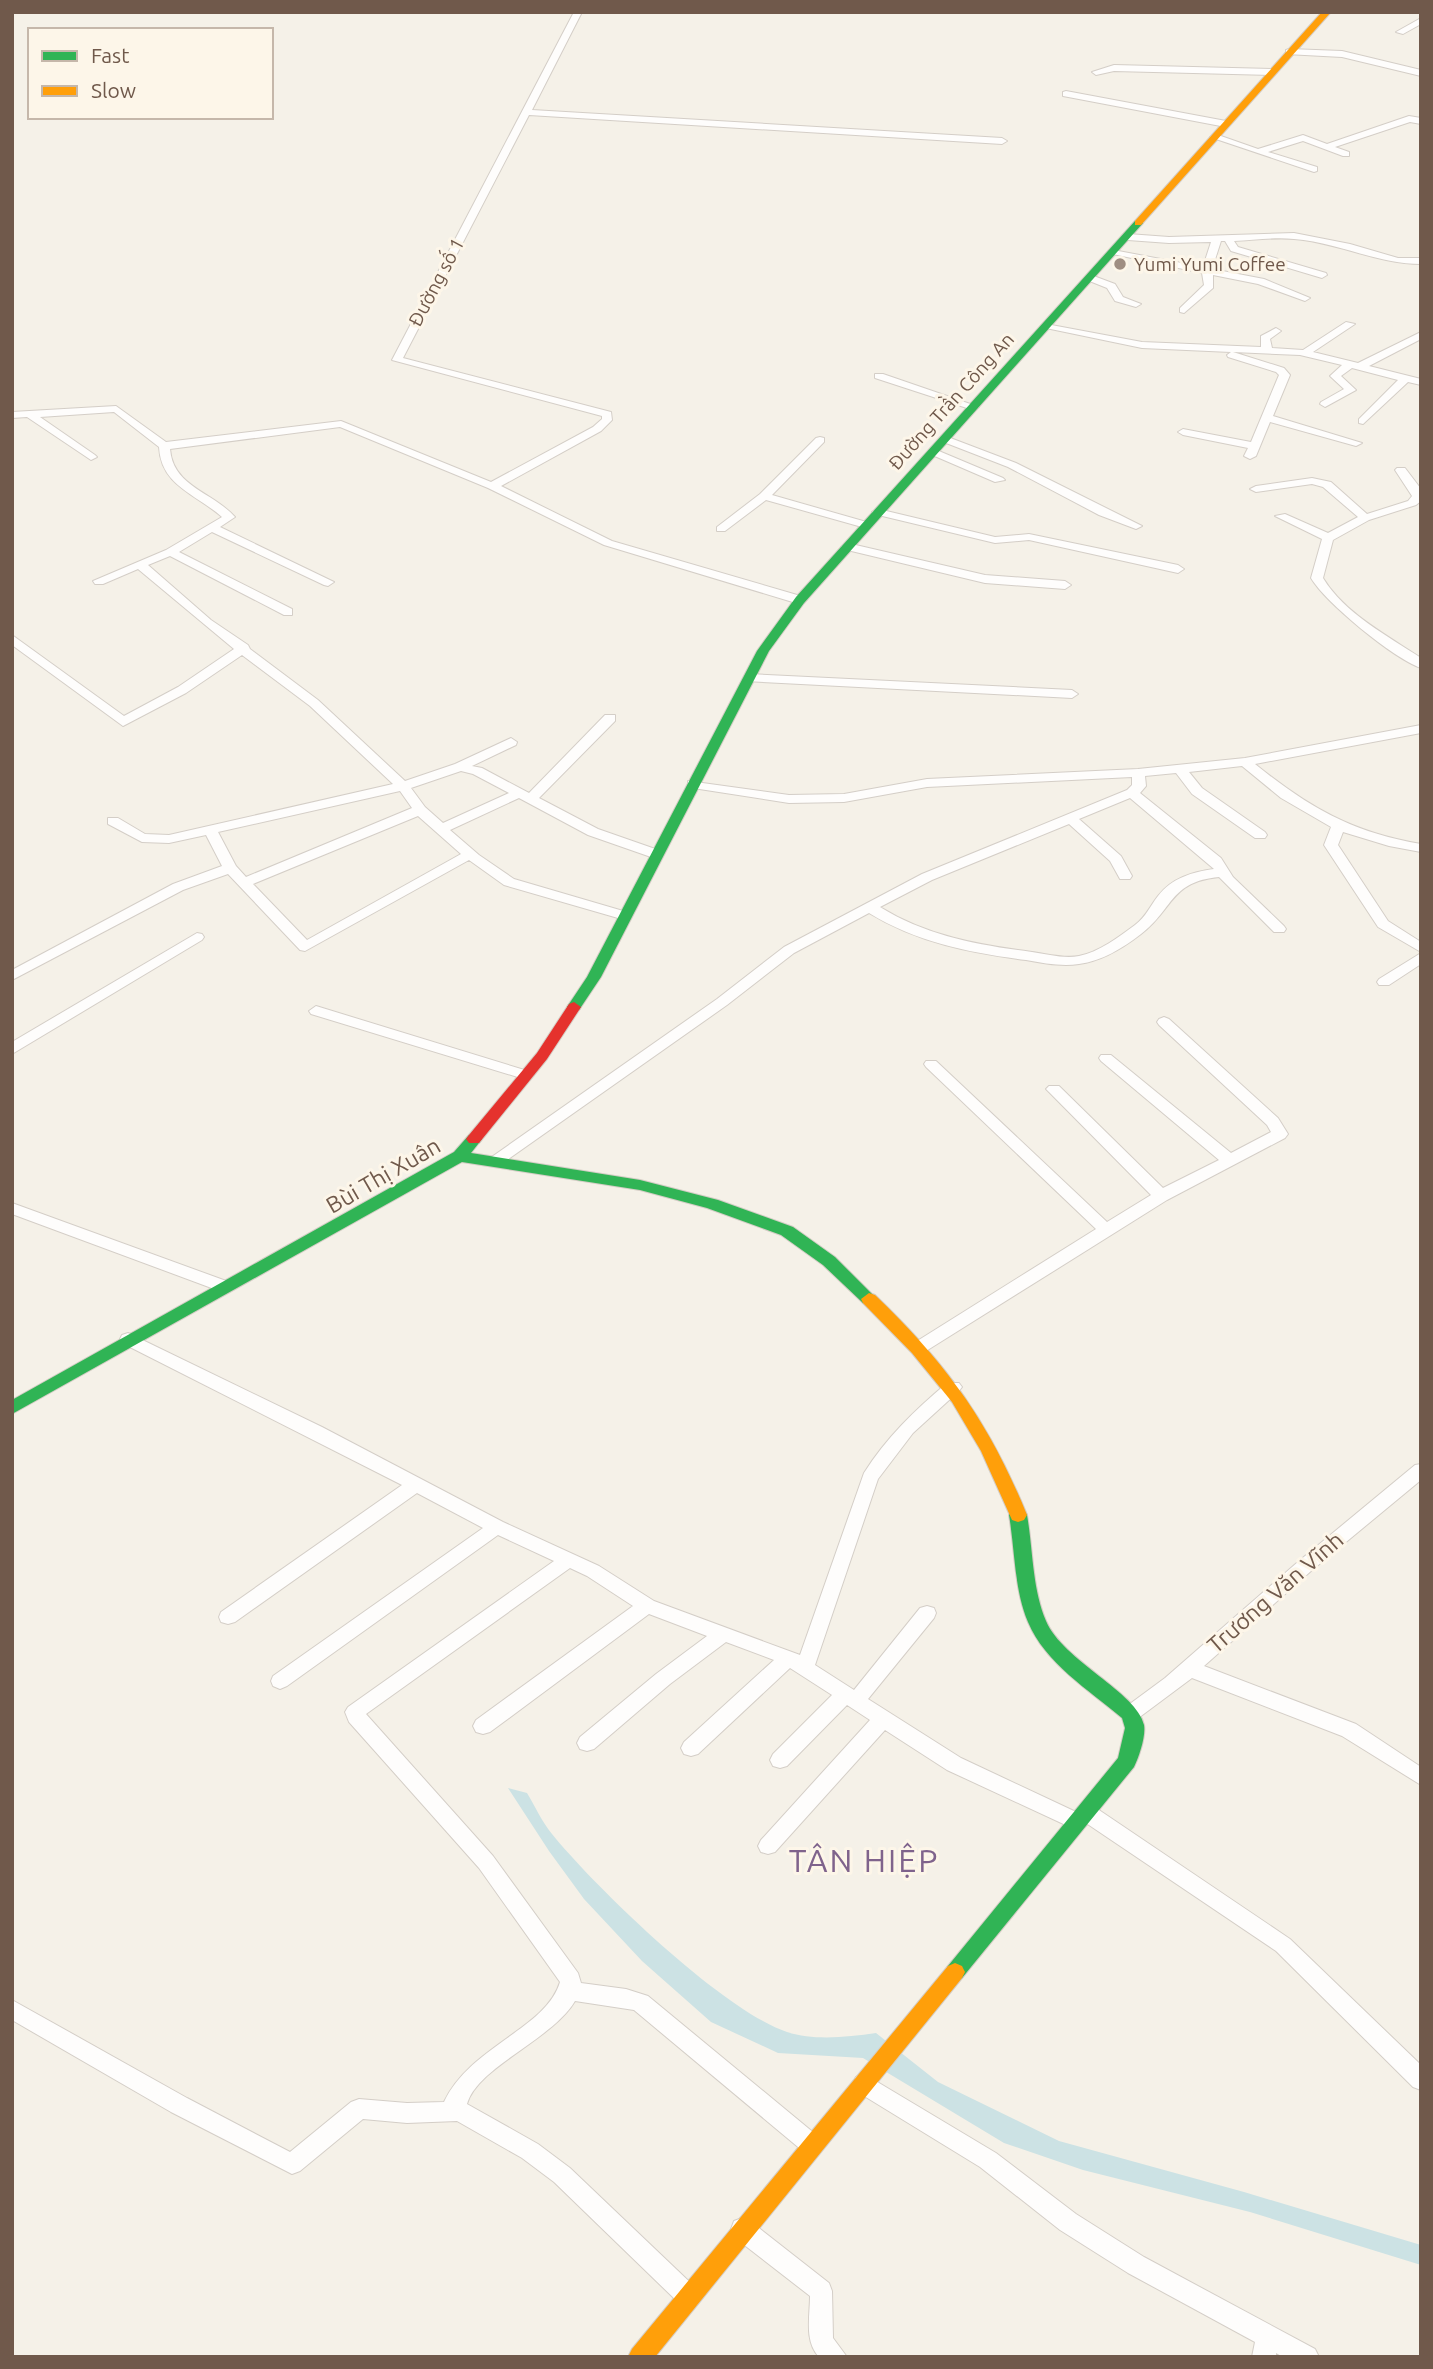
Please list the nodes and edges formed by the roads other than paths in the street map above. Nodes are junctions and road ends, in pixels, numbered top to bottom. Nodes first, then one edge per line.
1 (578, 12) edge
2 (1327, 12) edge
3 (1421, 20) edge
4 (1400, 32) dead end
5 (1289, 52) junction
6 (1096, 72) dead end
7 (1273, 72) junction
8 (1421, 73) edge
9 (1066, 94) dead end
10 (525, 112) junction
11 (1421, 121) edge
12 (1226, 124) junction
13 (1214, 137) junction
14 (1002, 141) dead end
15 (1326, 147) junction
16 (1258, 152) junction
17 (1346, 154) dead end
18 (1314, 169) dead end
19 (1128, 237) junction
20 (1222, 238) junction
21 (1113, 253) junction
22 (1421, 261) edge
23 (1207, 270) junction
24 (1322, 275) dead end
25 (1091, 278) junction
26 (1305, 298) dead end
27 (1136, 304) dead end
28 (1184, 310) dead end
29 (1350, 324) dead end
30 (1046, 327) junction
31 (1276, 331) dead end
32 (1420, 335) edge
33 (1267, 349) junction
34 (1224, 350) junction
35 (1305, 353) junction
36 (1355, 365) junction
37 (879, 376) dead end
38 (1415, 378) edge
39 (1325, 404) dead end
40 (974, 407) junction
41 (12, 415) edge
42 (31, 415) junction
43 (1266, 418) junction
44 (1363, 421) dead end
45 (1183, 432) dead end
46 (945, 439) junction
47 (820, 440) dead end
48 (1356, 443) dead end
49 (164, 446) junction
50 (934, 452) junction
51 (91, 457) dead end
52 (1401, 470) dead end
53 (999, 480) dead end
54 (497, 483) junction
55 (1256, 489) dead end
56 (764, 496) junction
57 (878, 512) junction
58 (1281, 516) dead end
59 (1364, 518) junction
60 (866, 525) junction
61 (1136, 526) dead end
62 (213, 528) junction
63 (720, 529) dead end
64 (1328, 538) junction
65 (847, 547) junction
66 (170, 552) junction
67 (140, 565) junction
68 (1178, 569) dead end
69 (99, 581) dead end
70 (328, 582) dead end
71 (1065, 585) dead end
72 (800, 600) junction
73 (288, 612) dead end
74 (12, 639) edge
75 (244, 648) junction
76 (1421, 663) edge
77 (749, 678) junction
78 (1072, 694) dead end
79 (610, 718) dead end
80 (1421, 729) edge
81 (511, 742) dead end
82 (1245, 762) junction
83 (460, 767) junction
84 (1179, 768) junction
85 (1138, 773) junction
86 (693, 783) junction
87 (402, 786) junction
88 (1132, 793) junction
89 (525, 796) junction
90 (419, 810) junction
91 (1070, 818) junction
92 (113, 821) dead end
93 (1338, 827) junction
94 (441, 829) junction
95 (211, 831) junction
96 (1260, 835) dead end
97 (1421, 848) edge
98 (470, 854) junction
99 (656, 854) junction
100 (230, 868) junction
101 (1225, 872) junction
102 (1125, 876) dead end
103 (247, 882) junction
104 (871, 908) junction
105 (625, 916) junction
106 (1279, 929) dead end
107 (197, 937) dead end
108 (1421, 948) edge
109 (1421, 957) edge
110 (12, 976) edge
111 (1384, 982) dead end
112 (316, 1011) dead end
113 (1164, 1022) dead end
114 (12, 1049) edge
115 (1106, 1058) dead end
116 (931, 1064) dead end
117 (526, 1075) junction
118 (1054, 1089) dead end
119 (460, 1157) junction
120 (1229, 1160) junction
121 (494, 1161) junction
122 (1161, 1196) junction
123 (12, 1208) edge
124 (1106, 1230) junction
125 (223, 1286) junction
126 (128, 1339) junction
127 (920, 1347) junction
128 (953, 1387) junction
129 (12, 1408) edge
130 (1421, 1470) edge
131 (416, 1484) junction
132 (497, 1527) junction
133 (568, 1560) junction
134 (647, 1606) junction
135 (927, 1613) dead end
136 (228, 1617) dead end
137 (722, 1635) junction
138 (797, 1663) junction
139 (1189, 1668) junction
140 (280, 1681) dead end
141 (851, 1698) junction
142 (1130, 1714) junction
143 (883, 1719) junction
144 (483, 1726) dead end
145 (587, 1743) dead end
146 (691, 1748) dead end
147 (780, 1760) dead end
148 (1421, 1777) edge
149 (1082, 1816) junction
150 (768, 1846) dead end
151 (571, 1991) junction
152 (12, 2009) edge
153 (868, 2078) junction
154 (1421, 2080) edge
155 (459, 2111) junction
156 (812, 2145) junction
157 (742, 2229) junction
158 (689, 2297) junction
159 (1266, 2346) edge
160 (640, 2357) edge
161 (835, 2357) edge
162 (1307, 2357) edge

1 - 10 street, Đường số 1
2 - 5 main road, Đường Trần Công An
3 - 4 street
5 - 7 main road, Đường Trần Công An
5 - 8 street
6 - 7 street
7 - 12 main road, Đường Trần Công An
9 - 12 street
10 - 14 street
10 - 54 street, Đường số 1
11 - 15 street
12 - 13 main road, Đường Trần Công An
13 - 16 street
13 - 19 main road, Đường Trần Công An
15 - 16 street
15 - 17 street
16 - 18 street
19 - 20 street
19 - 21 main road, Đường Trần Công An
20 - 22 street
20 - 23 street
20 - 24 street
21 - 23 street
21 - 25 main road, Đường Trần Công An
23 - 26 street
23 - 28 street
25 - 27 street
25 - 30 main road, Đường Trần Công An
29 - 35 street
30 - 34 street
30 - 40 main road, Đường Trần Công An
31 - 33 street
32 - 36 street
33 - 34 street
33 - 35 street
34 - 43 street
35 - 36 street
36 - 38 street
36 - 39 street
37 - 40 street
38 - 44 street
40 - 46 main road, Đường Trần Công An
41 - 42 street
42 - 49 street
42 - 51 street
43 - 45 street
43 - 48 street
46 - 50 main road, Đường Trần Công An
46 - 61 street
47 - 56 street
49 - 54 street
49 - 62 street
50 - 53 street
50 - 57 main road, Đường Trần Công An
52 - 59 street
54 - 72 street
55 - 59 street
56 - 60 street
56 - 63 street
57 - 60 main road, Đường Trần Công An
57 - 68 street
58 - 64 street
59 - 64 street
60 - 65 main road, Đường Trần Công An
62 - 66 street
62 - 70 street
64 - 76 street
65 - 71 street
65 - 72 main road, Đường Trần Công An
66 - 67 street
66 - 73 street
67 - 69 street
67 - 75 street
72 - 77 main road, Đường Trần Công An
74 - 75 street
75 - 87 street
77 - 78 street
77 - 86 main road, Đường Trần Công An
79 - 89 street
80 - 82 street
81 - 83 street
82 - 84 street
82 - 93 street
83 - 87 street
83 - 89 street
84 - 85 street
84 - 96 street
85 - 86 street
85 - 88 street
86 - 99 main road, Đường Trần Công An
87 - 90 street
87 - 95 street
88 - 91 street
88 - 101 street
89 - 94 street
89 - 99 street
90 - 94 street
90 - 103 street
91 - 102 street
91 - 104 street
92 - 95 street
93 - 97 street
93 - 108 street
94 - 98 street
95 - 100 street
98 - 103 street
98 - 105 street
99 - 105 main road, Bùi Thị Xuân
100 - 103 street
100 - 110 street
101 - 104 street
101 - 106 street
104 - 121 street
105 - 117 main road, Bùi Thị Xuân
107 - 114 street
109 - 111 street
112 - 117 street
113 - 120 street
115 - 120 street
116 - 124 street
117 - 119 main road, Bùi Thị Xuân
118 - 122 street
119 - 121 main road
119 - 125 main road, Bùi Thị Xuân
120 - 122 street
121 - 127 main road
122 - 124 street
123 - 125 street
124 - 127 street
125 - 126 main road, Bùi Thị Xuân
126 - 129 main road, Bùi Thị Xuân
126 - 131 street
127 - 128 main road
128 - 138 street
128 - 142 main road
130 - 139 street, Trương Văn Vĩnh
131 - 132 street
131 - 136 street
132 - 133 street
132 - 140 street
133 - 134 street
133 - 151 street
134 - 137 street
134 - 144 street
135 - 141 street
137 - 138 street
137 - 145 street
138 - 141 street
138 - 146 street
139 - 142 street, Trương Văn Vĩnh
139 - 148 street
141 - 143 street
141 - 147 street
142 - 149 main road
143 - 149 street
143 - 150 street
149 - 153 main road
149 - 154 street
151 - 155 street
151 - 156 street
152 - 155 street
153 - 156 main road
153 - 159 street
155 - 158 street
156 - 157 main road
157 - 158 main road
157 - 161 street
158 - 160 main road
159 - 162 street

